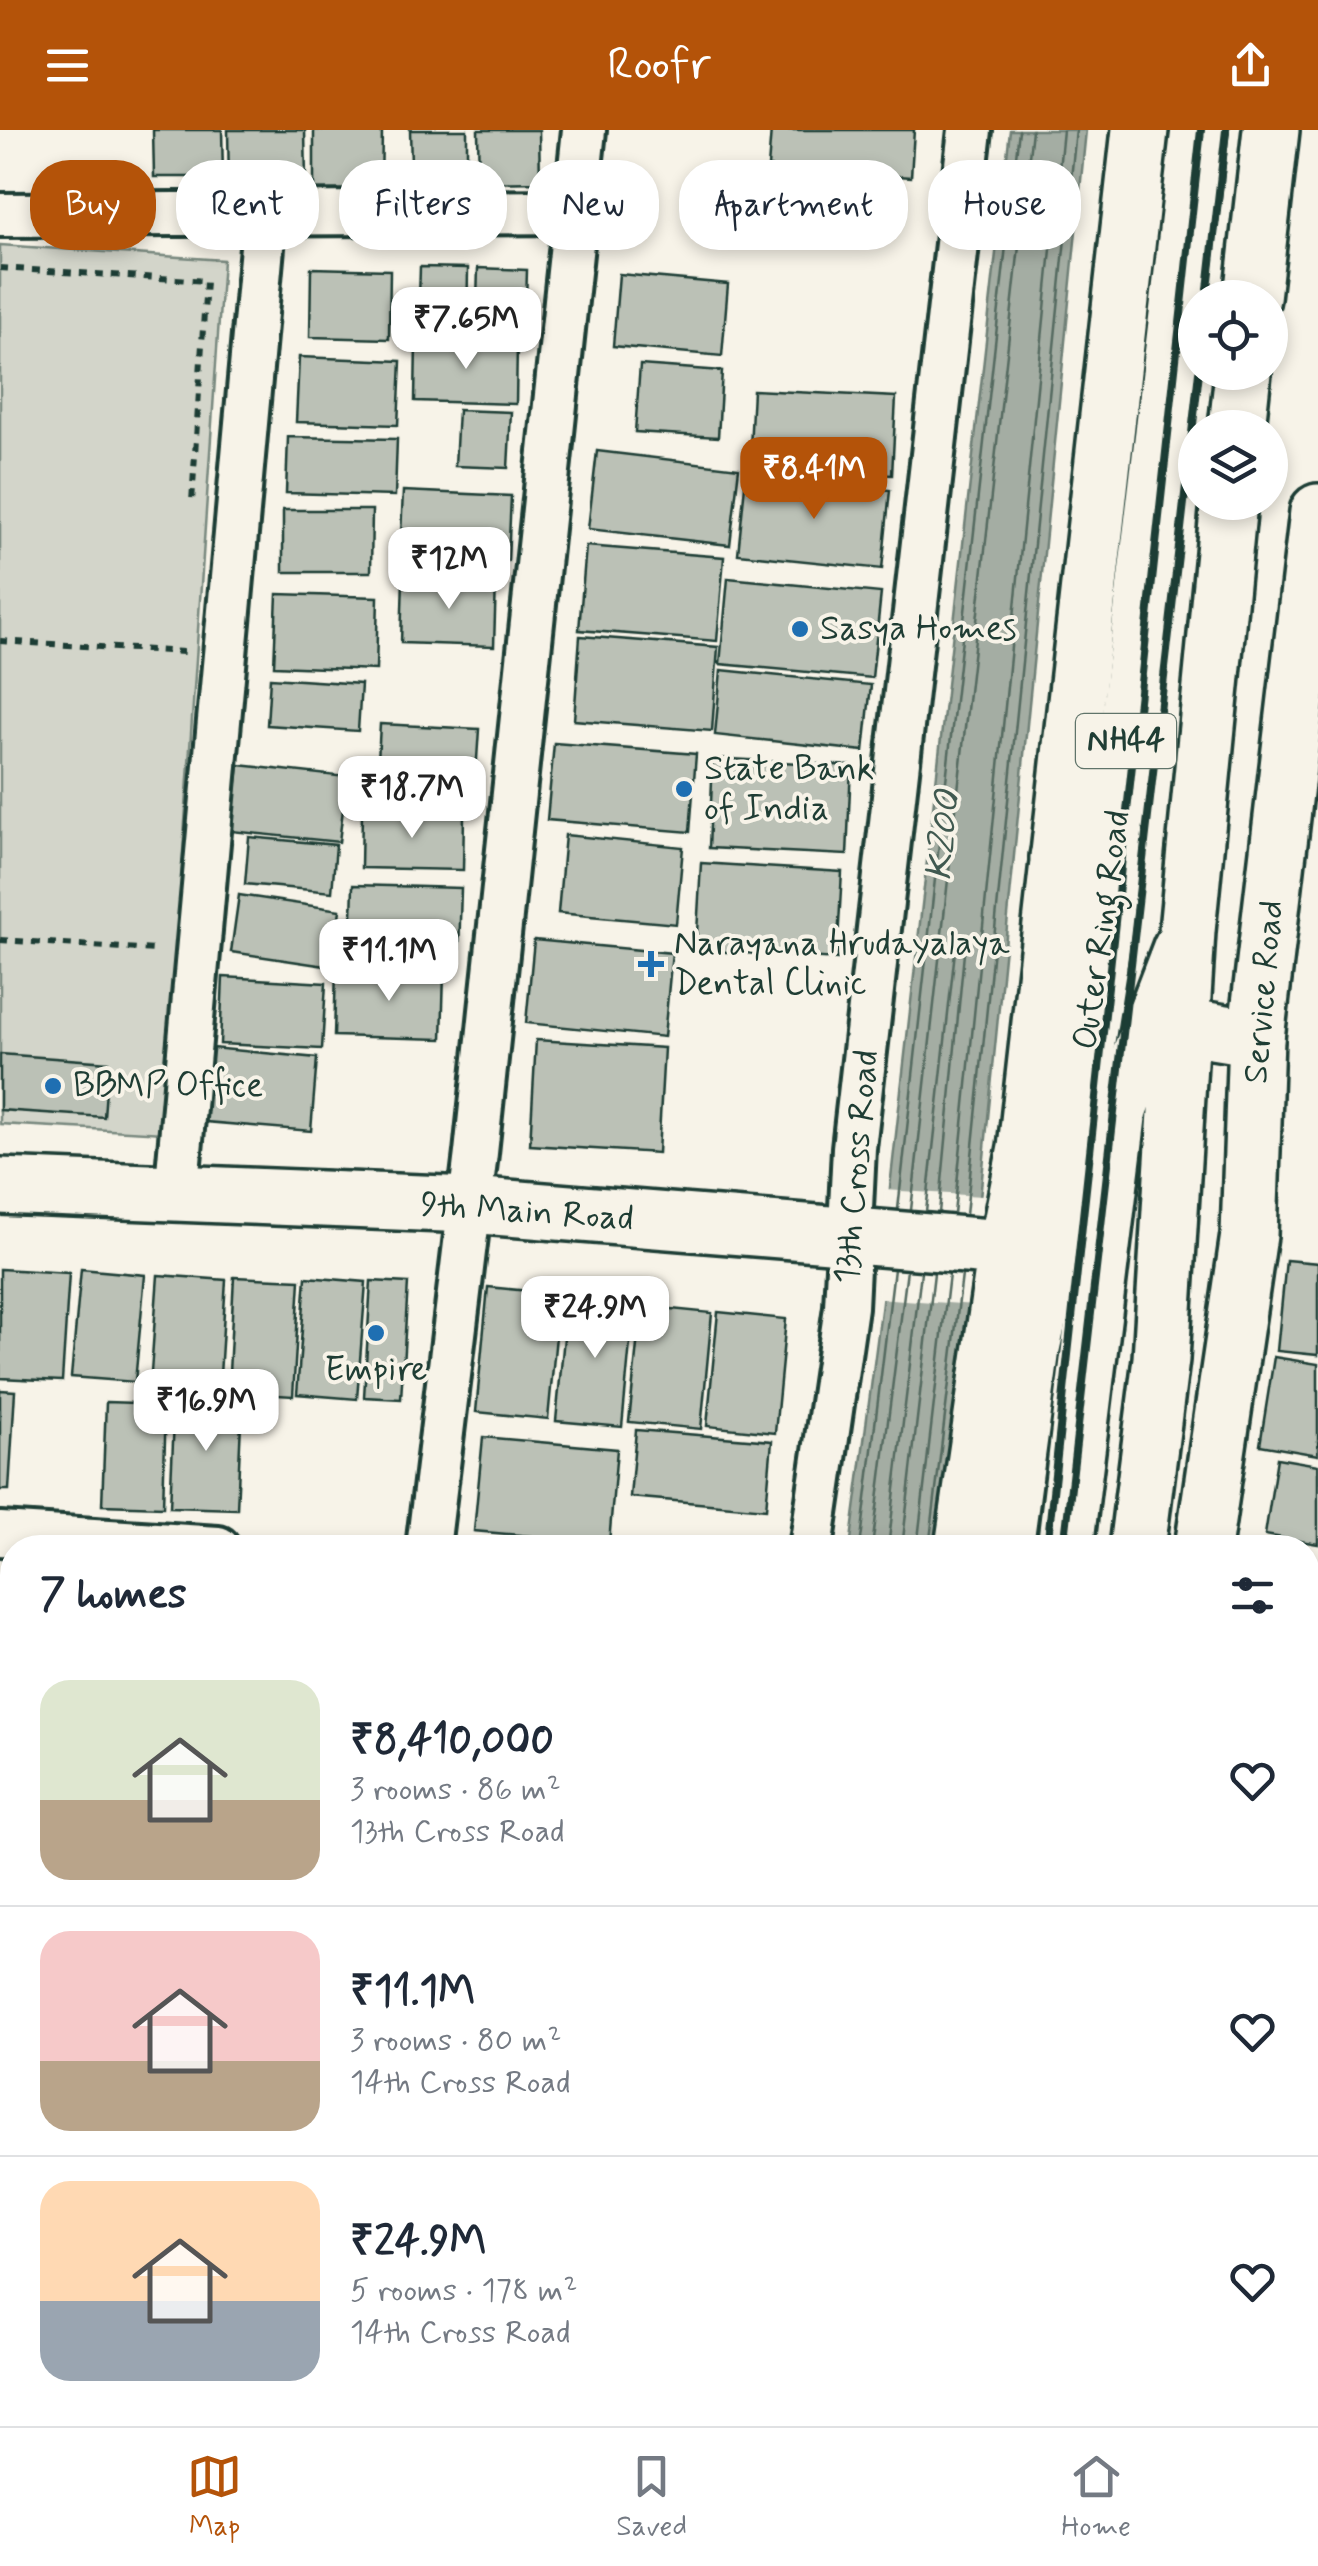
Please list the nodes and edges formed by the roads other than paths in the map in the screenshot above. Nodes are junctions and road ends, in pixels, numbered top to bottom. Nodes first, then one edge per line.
1 (584, 130) edge
2 (970, 130) edge
3 (1140, 130) edge
4 (1199, 130) edge
5 (1272, 130) edge
6 (582, 160) edge
7 (527, 212) edge
8 (0, 214) edge
9 (176, 214) edge
10 (319, 214) edge
11 (262, 250) edge
12 (574, 250) edge
13 (1254, 280) edge
14 (1318, 512) edge
15 (1227, 520) edge
16 (1058, 857) junction
17 (1187, 931) junction
18 (1101, 953) junction
19 (1182, 1026) junction
20 (1256, 1038) junction
21 (0, 1186) edge
22 (176, 1195) junction
23 (470, 1205) junction
24 (862, 1239) junction
25 (1015, 1250) junction
26 (430, 1535) edge
27 (814, 1535) edge
28 (965, 1535) edge
29 (1008, 1535) edge
30 (1067, 1535) edge
31 (1139, 1535) edge
32 (1206, 1535) edge

1 - 6 street
2 - 24 street, 13th Cross Road
3 - 16 main road
4 - 18 main road, Outer Ring Road / NH44
5 - 13 main road
7 - 10 street
8 - 9 street
11 - 22 street
12 - 23 street
14 - 20 main road, Service Road
15 - 17 main road, NH44
16 - 18 main road
16 - 25 main road
17 - 19 main road, NH44
17 - 30 main road
18 - 25 main road, Outer Ring Road / NH44
19 - 20 main road
19 - 31 main road, NH44
20 - 32 main road, Service Road
21 - 22 main road, 9th Main Road
22 - 23 main road, 9th Main Road
23 - 24 main road, 9th Main Road
23 - 26 street
24 - 25 main road, 9th Main Road
24 - 27 street, 13th Cross Road
25 - 28 main road
25 - 29 main road, Outer Ring Road / NH44

